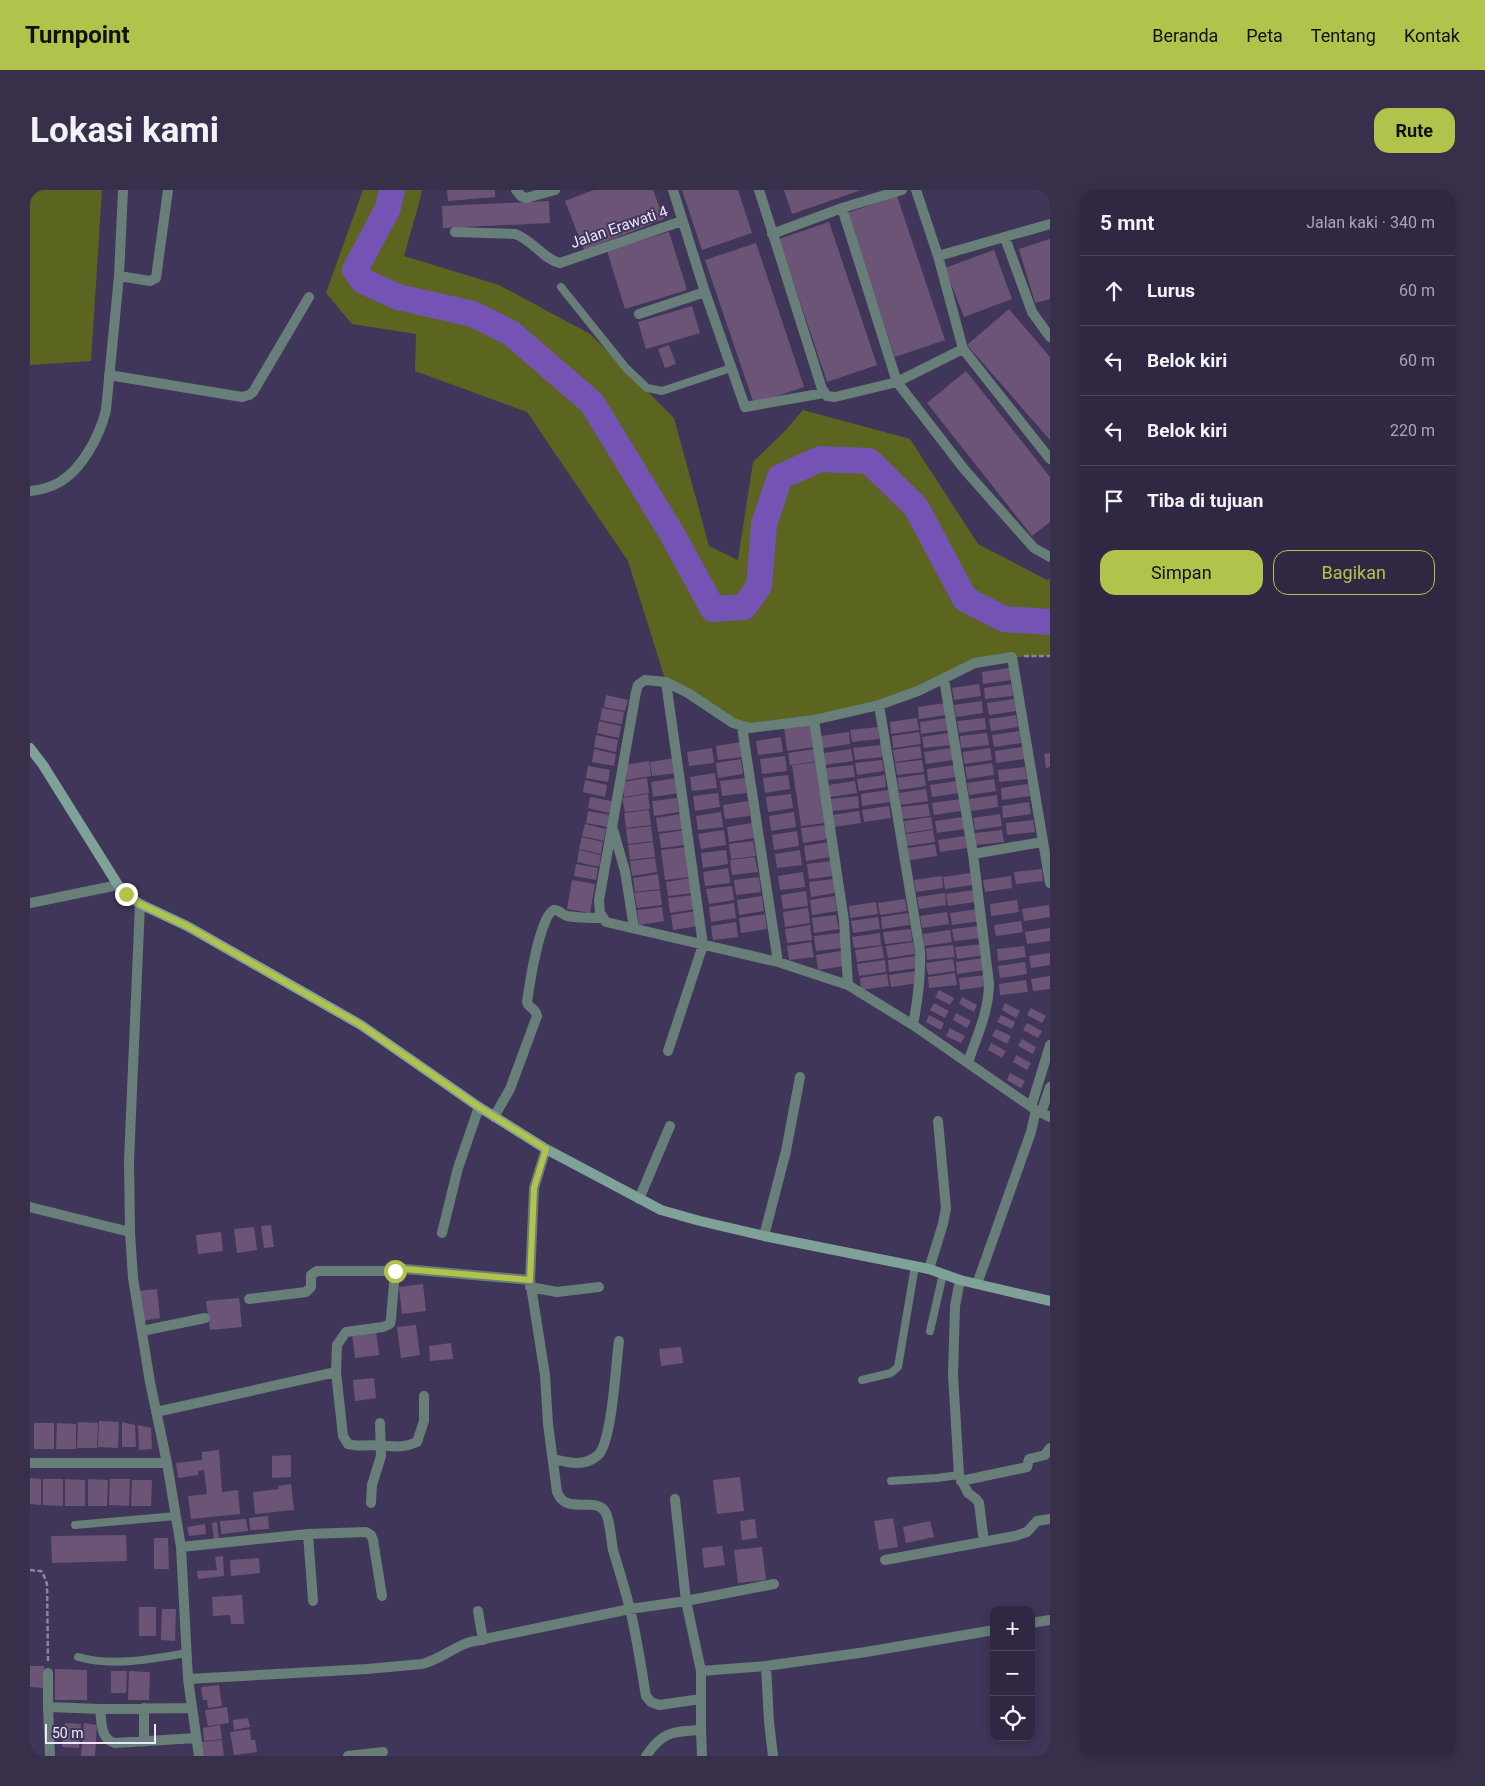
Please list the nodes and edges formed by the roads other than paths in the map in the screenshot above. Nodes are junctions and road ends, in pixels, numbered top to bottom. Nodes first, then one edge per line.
1 (123, 190) edge
2 (168, 190) edge
3 (516, 190) edge
4 (556, 190) edge
5 (673, 190) edge
6 (759, 190) edge
7 (902, 190) edge
8 (916, 190) edge
9 (842, 208) junction
10 (682, 221) junction
11 (1050, 224) edge
12 (455, 232) dead end
13 (772, 234) junction
14 (1005, 238) junction
15 (938, 256) junction
16 (119, 276) junction
17 (561, 287) dead end
18 (705, 292) junction
19 (309, 297) dead end
20 (639, 314) dead end
21 (1050, 338) edge
22 (964, 349) junction
23 (731, 368) junction
24 (110, 375) junction
25 (897, 382) junction
26 (824, 393) junction
27 (1050, 459) edge
28 (30, 491) edge
29 (1050, 557) edge
30 (944, 679) junction
31 (666, 682) junction
32 (879, 706) junction
33 (814, 720) junction
34 (742, 726) junction
35 (30, 748) edge
36 (612, 827) junction
37 (1042, 842) junction
38 (973, 854) junction
39 (1050, 883) edge
40 (118, 885) junction
41 (30, 903) edge
42 (140, 904) junction
43 (602, 918) junction
44 (634, 928) junction
45 (703, 945) junction
46 (778, 962) junction
47 (848, 985) junction
48 (913, 1025) junction
49 (1050, 1045) edge
50 (668, 1051) dead end
51 (968, 1062) junction
52 (800, 1077) dead end
53 (1050, 1087) edge
54 (479, 1107) junction
55 (1040, 1112) edge
56 (494, 1117) junction
57 (938, 1121) dead end
58 (670, 1126) dead end
59 (546, 1149) junction
60 (639, 1199) junction
61 (30, 1207) edge
62 (130, 1232) junction
63 (442, 1233) dead end
64 (764, 1236) junction
65 (915, 1266) junction
66 (929, 1269) junction
67 (395, 1271) junction
68 (943, 1274) junction
69 (960, 1280) junction
70 (530, 1284) junction
71 (976, 1284) junction
72 (599, 1287) dead end
73 (249, 1299) dead end
74 (1050, 1301) edge
75 (205, 1318) dead end
76 (142, 1331) junction
77 (930, 1331) dead end
78 (619, 1341) dead end
79 (336, 1372) junction
80 (862, 1380) dead end
81 (424, 1396) dead end
82 (156, 1412) junction
83 (380, 1423) dead end
84 (380, 1445) junction
85 (1050, 1448) edge
86 (554, 1459) junction
87 (30, 1463) edge
88 (167, 1463) junction
89 (960, 1478) junction
90 (891, 1481) dead end
91 (675, 1500) dead end
92 (371, 1503) dead end
93 (176, 1516) junction
94 (1050, 1519) edge
95 (75, 1525) dead end
96 (308, 1534) junction
97 (984, 1542) junction
98 (181, 1547) junction
99 (885, 1560) dead end
100 (774, 1584) dead end
101 (382, 1596) dead end
102 (314, 1601) dead end
103 (686, 1601) junction
104 (630, 1609) junction
105 (478, 1611) dead end
106 (1050, 1620) edge
107 (1035, 1622) edge
108 (990, 1631) edge
109 (483, 1640) junction
110 (186, 1653) junction
111 (78, 1657) dead end
112 (766, 1666) junction
113 (701, 1671) junction
114 (48, 1673) road end
115 (188, 1679) junction
116 (701, 1699) junction
117 (48, 1707) junction
118 (144, 1708) junction
119 (191, 1708) junction
120 (100, 1709) junction
121 (701, 1730) junction
122 (196, 1738) junction
123 (144, 1742) junction
124 (383, 1752) dead end
125 (50, 1756) edge
126 (199, 1756) edge
127 (348, 1756) edge
128 (646, 1756) edge
129 (702, 1756) edge
130 (773, 1756) edge

1 - 16 street
2 - 16 street
3 - 4 street
5 - 10 street
6 - 13 street
7 - 9 street
8 - 15 street
9 - 13 street
9 - 25 street
10 - 12 street, Jalan Erawati 4
10 - 18 street
11 - 14 street
13 - 26 street
14 - 15 street
14 - 21 street
15 - 22 street
16 - 24 street
17 - 23 lane
18 - 20 street
18 - 23 street
19 - 24 street
22 - 25 street
22 - 27 street
23 - 26 street
24 - 28 street
25 - 26 street
25 - 29 street
30 - 32 street
30 - 37 street
30 - 38 street
31 - 34 street
31 - 36 street
31 - 45 street
32 - 33 street
32 - 48 street
33 - 34 street
33 - 47 street
34 - 46 street
35 - 40 street
36 - 43 street
36 - 44 street
37 - 38 street
37 - 39 street
38 - 51 street
40 - 41 street
40 - 42 street
42 - 54 street
42 - 62 street
43 - 44 street
43 - 56 street
44 - 45 street
45 - 46 street
45 - 50 street
46 - 47 street
47 - 48 street
48 - 51 street
49 - 55 street
51 - 55 street
52 - 64 street
53 - 55 street
54 - 56 street
54 - 63 street
55 - 71 street
56 - 59 street
57 - 66 street
58 - 60 street
59 - 60 street
59 - 70 street
60 - 64 street
61 - 62 street
62 - 76 street
64 - 65 street
65 - 66 street
65 - 80 lane
66 - 68 street
67 - 70 street
67 - 73 street
67 - 79 street
68 - 69 street
68 - 77 lane
69 - 71 street
69 - 89 street
70 - 72 street
70 - 86 street
71 - 74 street
75 - 76 street
76 - 82 street
78 - 86 street
79 - 82 street
79 - 84 street
81 - 84 street
82 - 88 street
83 - 84 street
84 - 92 street
85 - 89 street
86 - 104 street
87 - 88 street
88 - 93 street
89 - 90 lane
89 - 97 street
91 - 103 street
93 - 95 lane
93 - 98 street
94 - 97 street
96 - 98 street
96 - 101 street
96 - 102 street
97 - 99 street
98 - 110 street
100 - 103 street
103 - 104 street
103 - 113 street
104 - 109 street
104 - 116 street
105 - 109 street
106 - 107 street
108 - 112 street
109 - 115 street
110 - 111 lane
110 - 115 street
112 - 113 street
112 - 130 street
113 - 116 street
114 - 117 street
115 - 119 street
116 - 121 street
117 - 120 street
117 - 125 street
118 - 119 street
118 - 120 street
118 - 123 street
119 - 122 street
120 - 123 street
121 - 128 street
121 - 129 street
122 - 123 street
122 - 126 street
124 - 127 street

